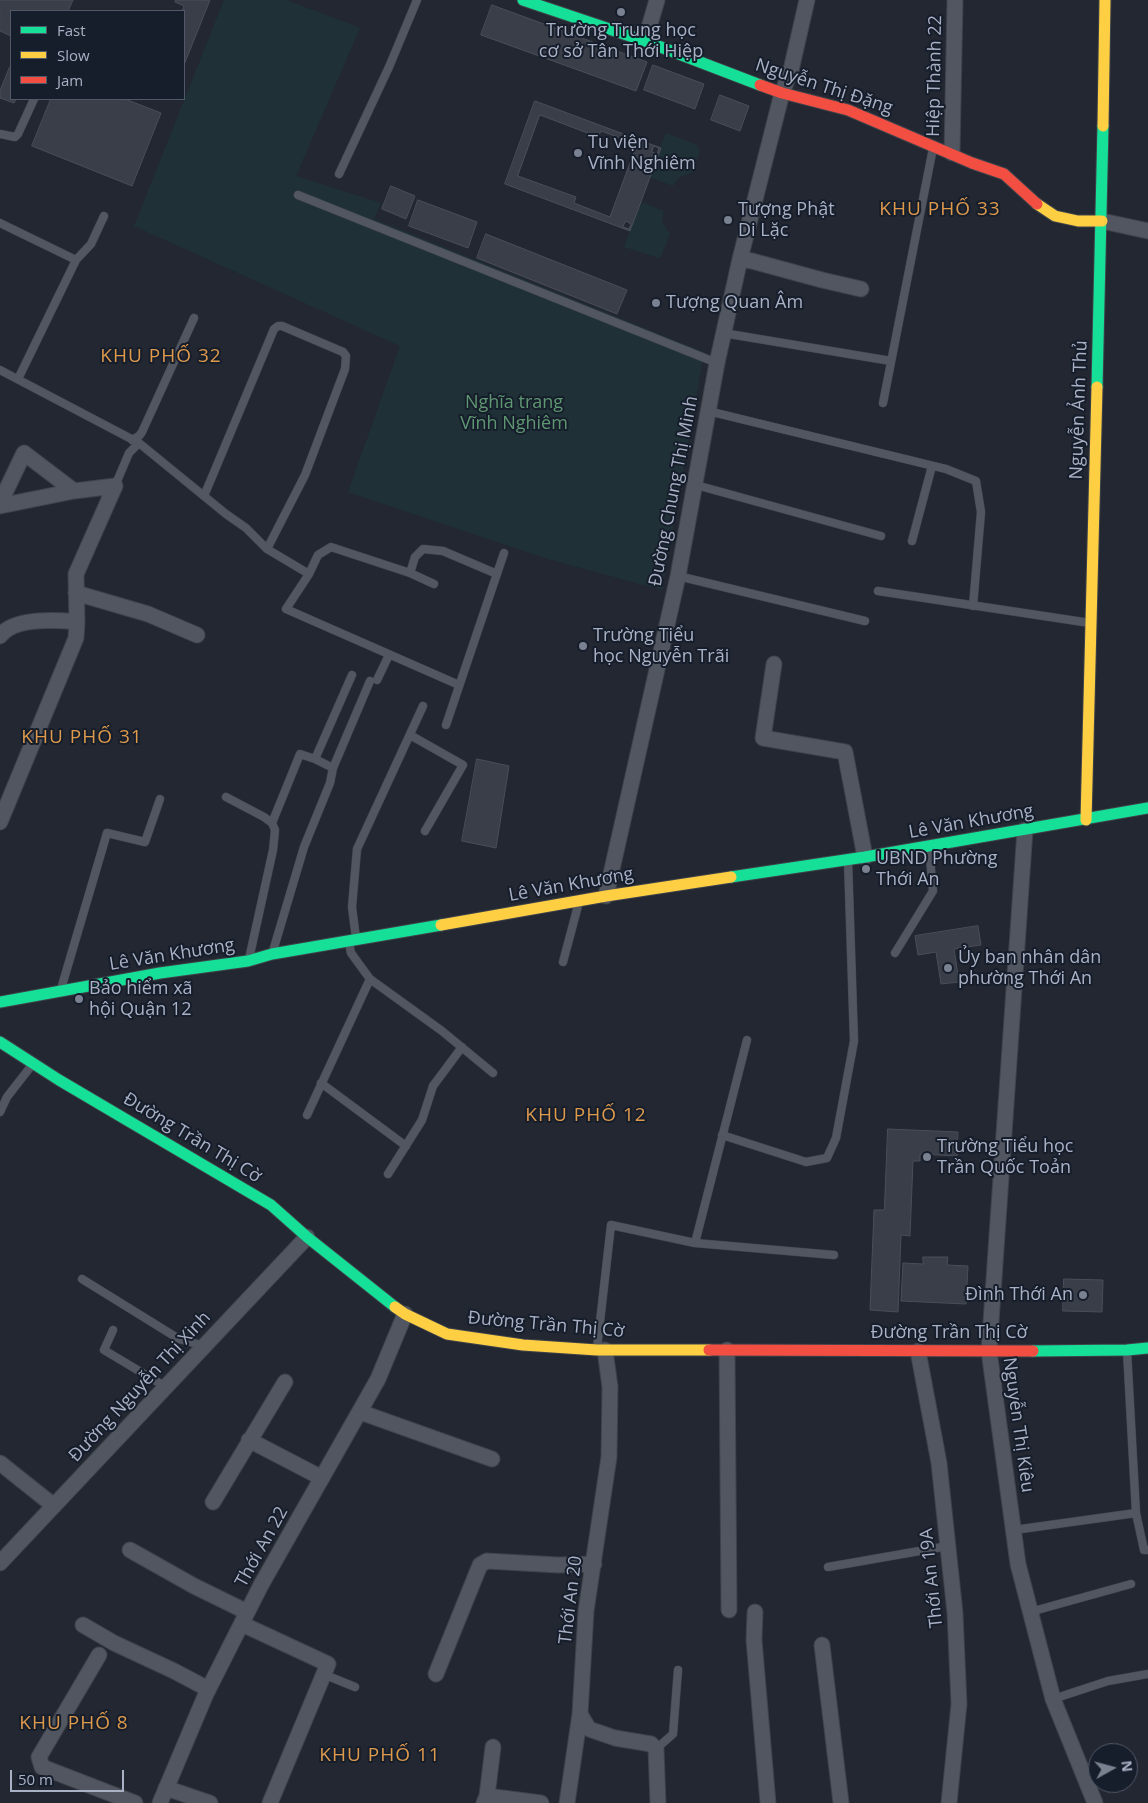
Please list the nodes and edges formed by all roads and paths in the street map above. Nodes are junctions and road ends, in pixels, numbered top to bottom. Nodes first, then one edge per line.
1 (417, 0) edge
2 (523, 0) edge
3 (657, 0) edge
4 (807, 0) edge
5 (954, 0) edge
6 (1105, 0) edge
7 (645, 41) junction
8 (782, 94) junction
9 (34, 100) edge
10 (0, 134) edge
11 (933, 146) junction
12 (952, 153) junction
13 (339, 174) dead end
14 (298, 195) dead end
15 (104, 216) dead end
16 (1102, 220) junction
17 (0, 223) edge
18 (1148, 232) edge
19 (740, 259) junction
20 (76, 260) junction
21 (862, 289) dead end
22 (194, 318) dead end
23 (723, 333) junction
24 (891, 360) junction
25 (716, 363) junction
26 (0, 370) edge
27 (18, 379) junction
28 (883, 403) dead end
29 (708, 411) junction
30 (135, 442) junction
31 (932, 466) junction
32 (696, 485) junction
33 (114, 486) junction
34 (74, 491) junction
35 (204, 496) junction
36 (0, 505) edge
37 (881, 536) dead end
38 (912, 541) dead end
39 (267, 550) junction
40 (504, 553) dead end
41 (410, 573) junction
42 (309, 574) junction
43 (497, 574) junction
44 (678, 576) junction
45 (434, 584) dead end
46 (878, 591) dead end
47 (76, 593) junction
48 (973, 606) junction
49 (865, 621) dead end
50 (77, 622) junction
51 (1090, 623) junction
52 (198, 635) dead end
53 (0, 636) edge
54 (389, 655) junction
55 (774, 664) dead end
56 (352, 675) dead end
57 (459, 686) junction
58 (423, 706) dead end
59 (446, 724) dead end
60 (410, 735) junction
61 (315, 759) junction
62 (333, 768) junction
63 (226, 796) dead end
64 (160, 799) dead end
65 (1148, 808) edge
66 (1086, 820) junction
67 (0, 822) edge
68 (272, 823) junction
69 (1025, 830) junction
70 (425, 831) dead end
71 (929, 846) junction
72 (865, 857) junction
73 (848, 860) junction
74 (606, 896) junction
75 (580, 900) junction
76 (352, 941) junction
77 (895, 953) dead end
78 (272, 954) junction
79 (248, 961) junction
80 (563, 962) dead end
81 (370, 979) junction
82 (61, 991) junction
83 (0, 1002) edge
84 (747, 1040) dead end
85 (0, 1042) edge
86 (462, 1047) junction
87 (33, 1063) junction
88 (493, 1073) dead end
89 (321, 1083) junction
90 (0, 1112) edge
91 (307, 1115) dead end
92 (722, 1135) junction
93 (406, 1146) junction
94 (388, 1174) dead end
95 (307, 1237) junction
96 (695, 1243) junction
97 (834, 1255) dead end
98 (82, 1279) dead end
99 (405, 1314) junction
100 (113, 1330) dead end
101 (204, 1346) junction
102 (1148, 1348) edge
103 (601, 1350) junction
104 (727, 1350) junction
105 (1127, 1350) junction
106 (918, 1351) junction
107 (989, 1351) junction
108 (285, 1382) dead end
109 (166, 1387) junction
110 (360, 1412) junction
111 (249, 1440) junction
112 (492, 1459) dead end
113 (0, 1463) edge
114 (322, 1478) junction
115 (213, 1502) dead end
116 (54, 1506) junction
117 (1136, 1513) junction
118 (1014, 1530) junction
119 (948, 1546) junction
120 (130, 1550) dead end
121 (1148, 1550) edge
122 (0, 1563) edge
123 (594, 1564) junction
124 (828, 1566) dead end
125 (1131, 1584) dead end
126 (729, 1610) dead end
127 (754, 1612) dead end
128 (1030, 1612) junction
129 (245, 1618) junction
130 (84, 1625) dead end
131 (822, 1645) dead end
132 (99, 1655) dead end
133 (678, 1670) dead end
134 (323, 1674) junction
135 (436, 1674) dead end
136 (1148, 1674) edge
137 (355, 1688) dead end
138 (208, 1689) junction
139 (1053, 1699) junction
140 (580, 1714) junction
141 (494, 1747) dead end
142 (656, 1749) junction
143 (166, 1788) junction
144 (485, 1800) edge
145 (135, 1803) edge
146 (160, 1803) edge
147 (210, 1803) edge
148 (270, 1803) edge
149 (541, 1803) edge
150 (567, 1803) edge
151 (658, 1803) edge
152 (768, 1803) edge
153 (841, 1803) edge
154 (949, 1803) edge
155 (1095, 1803) edge

1 - 13 lane
2 - 7 main road, Nguyễn Thị Đặng
3 - 7 street
4 - 8 street, Đường Chung Thị Minh
5 - 12 street, Hiệp Thành 22
6 - 16 main road, Nguyễn Ảnh Thủ
7 - 8 main road, Nguyễn Thị Đặng
8 - 11 main road, Nguyễn Thị Đặng
8 - 19 street, Đường Chung Thị Minh
9 - 10 lane
11 - 12 main road, Nguyễn Thị Đặng
11 - 24 lane
12 - 16 main road, Nguyễn Thị Đặng
14 - 25 lane
15 - 20 lane
16 - 18 street
16 - 51 main road, Nguyễn Ảnh Thủ
17 - 20 lane
19 - 21 street
19 - 23 street, Đường Chung Thị Minh
20 - 27 lane
22 - 30 lane
23 - 24 lane
23 - 25 street, Đường Chung Thị Minh
24 - 28 lane
25 - 29 street, Đường Chung Thị Minh
26 - 27 lane
27 - 30 lane
29 - 31 lane
29 - 32 street, Đường Chung Thị Minh
30 - 33 lane
30 - 35 lane
31 - 38 lane
31 - 48 lane
32 - 37 lane
32 - 44 street, Đường Chung Thị Minh
33 - 34 street
33 - 47 street
34 - 36 street
34 - 36 street
35 - 39 lane
35 - 39 lane
39 - 42 lane
40 - 43 lane
41 - 42 lane
41 - 43 lane
41 - 45 lane
42 - 54 lane
43 - 57 lane
44 - 49 lane
44 - 74 street, Đường Chung Thị Minh
46 - 48 lane
47 - 50 street
47 - 52 street
48 - 51 lane
50 - 53 street
50 - 67 street
51 - 66 main road, Nguyễn Ảnh Thủ
54 - 57 lane
54 - 62 lane
55 - 72 street
56 - 61 lane
57 - 59 lane
58 - 60 lane
60 - 70 lane
60 - 76 lane
61 - 62 lane
61 - 68 lane
62 - 78 lane
63 - 68 lane
64 - 82 lane
65 - 66 main road, Lê Văn Khương
66 - 69 main road, Lê Văn Khương
68 - 79 lane
69 - 71 main road, Lê Văn Khương
69 - 107 street, Nguyễn Thị Kiêu
71 - 72 main road, Lê Văn Khương
71 - 77 lane
72 - 73 main road, Lê Văn Khương
73 - 74 main road, Lê Văn Khương
73 - 92 lane
74 - 75 main road, Lê Văn Khương
75 - 76 main road, Lê Văn Khương
75 - 80 lane
76 - 78 main road, Lê Văn Khương
76 - 81 lane
78 - 79 main road, Lê Văn Khương
79 - 82 main road, Lê Văn Khương
81 - 86 lane
81 - 89 lane
82 - 83 main road, Lê Văn Khương
84 - 92 lane
85 - 87 main road, Đường Trần Thị Cờ
86 - 88 lane
86 - 93 lane
87 - 90 lane
87 - 95 main road, Đường Trần Thị Cờ
89 - 91 lane
89 - 93 lane
92 - 96 lane
93 - 94 lane
95 - 99 main road, Đường Trần Thị Cờ
95 - 101 street, Đường Nguyễn Thị Xinh
96 - 97 lane
96 - 103 lane
98 - 101 lane
99 - 103 main road, Đường Trần Thị Cờ
99 - 110 street, Thới An 22
100 - 109 lane
101 - 109 street, Đường Nguyễn Thị Xinh
102 - 105 main road, Đường Trần Thị Cờ
103 - 104 main road, Đường Trần Thị Cờ
103 - 123 street, Thới An 20
104 - 106 main road, Đường Trần Thị Cờ
104 - 126 street
105 - 107 main road, Đường Trần Thị Cờ
105 - 117 lane
106 - 107 main road, Đường Trần Thị Cờ
106 - 119 street, Thới An 19A
107 - 118 street, Nguyễn Thị Kiêu
108 - 111 street
109 - 116 street, Đường Nguyễn Thị Xinh
110 - 112 street
110 - 114 street, Thới An 22
111 - 114 street
111 - 115 street
113 - 116 street
114 - 129 street, Thới An 22
116 - 122 street, Đường Nguyễn Thị Xinh
117 - 118 lane
117 - 121 lane
118 - 128 street, Nguyễn Thị Kiêu
119 - 124 lane
119 - 154 street, Thới An 19A
120 - 129 street
123 - 135 street
123 - 140 street, Thới An 20
125 - 128 lane
127 - 152 street
128 - 139 street, Nguyễn Thị Kiêu
129 - 134 street
129 - 138 street, Thới An 22
130 - 138 street
131 - 153 street
132 - 145 street
133 - 142 lane
134 - 137 lane
134 - 148 street
136 - 139 lane
138 - 143 street, Thới An 22
139 - 155 street, Nguyễn Thị Kiêu
140 - 142 street
140 - 150 street, Thới An 20
141 - 144 street
142 - 151 street
143 - 146 street, Thới An 22
143 - 147 street
144 - 149 street

